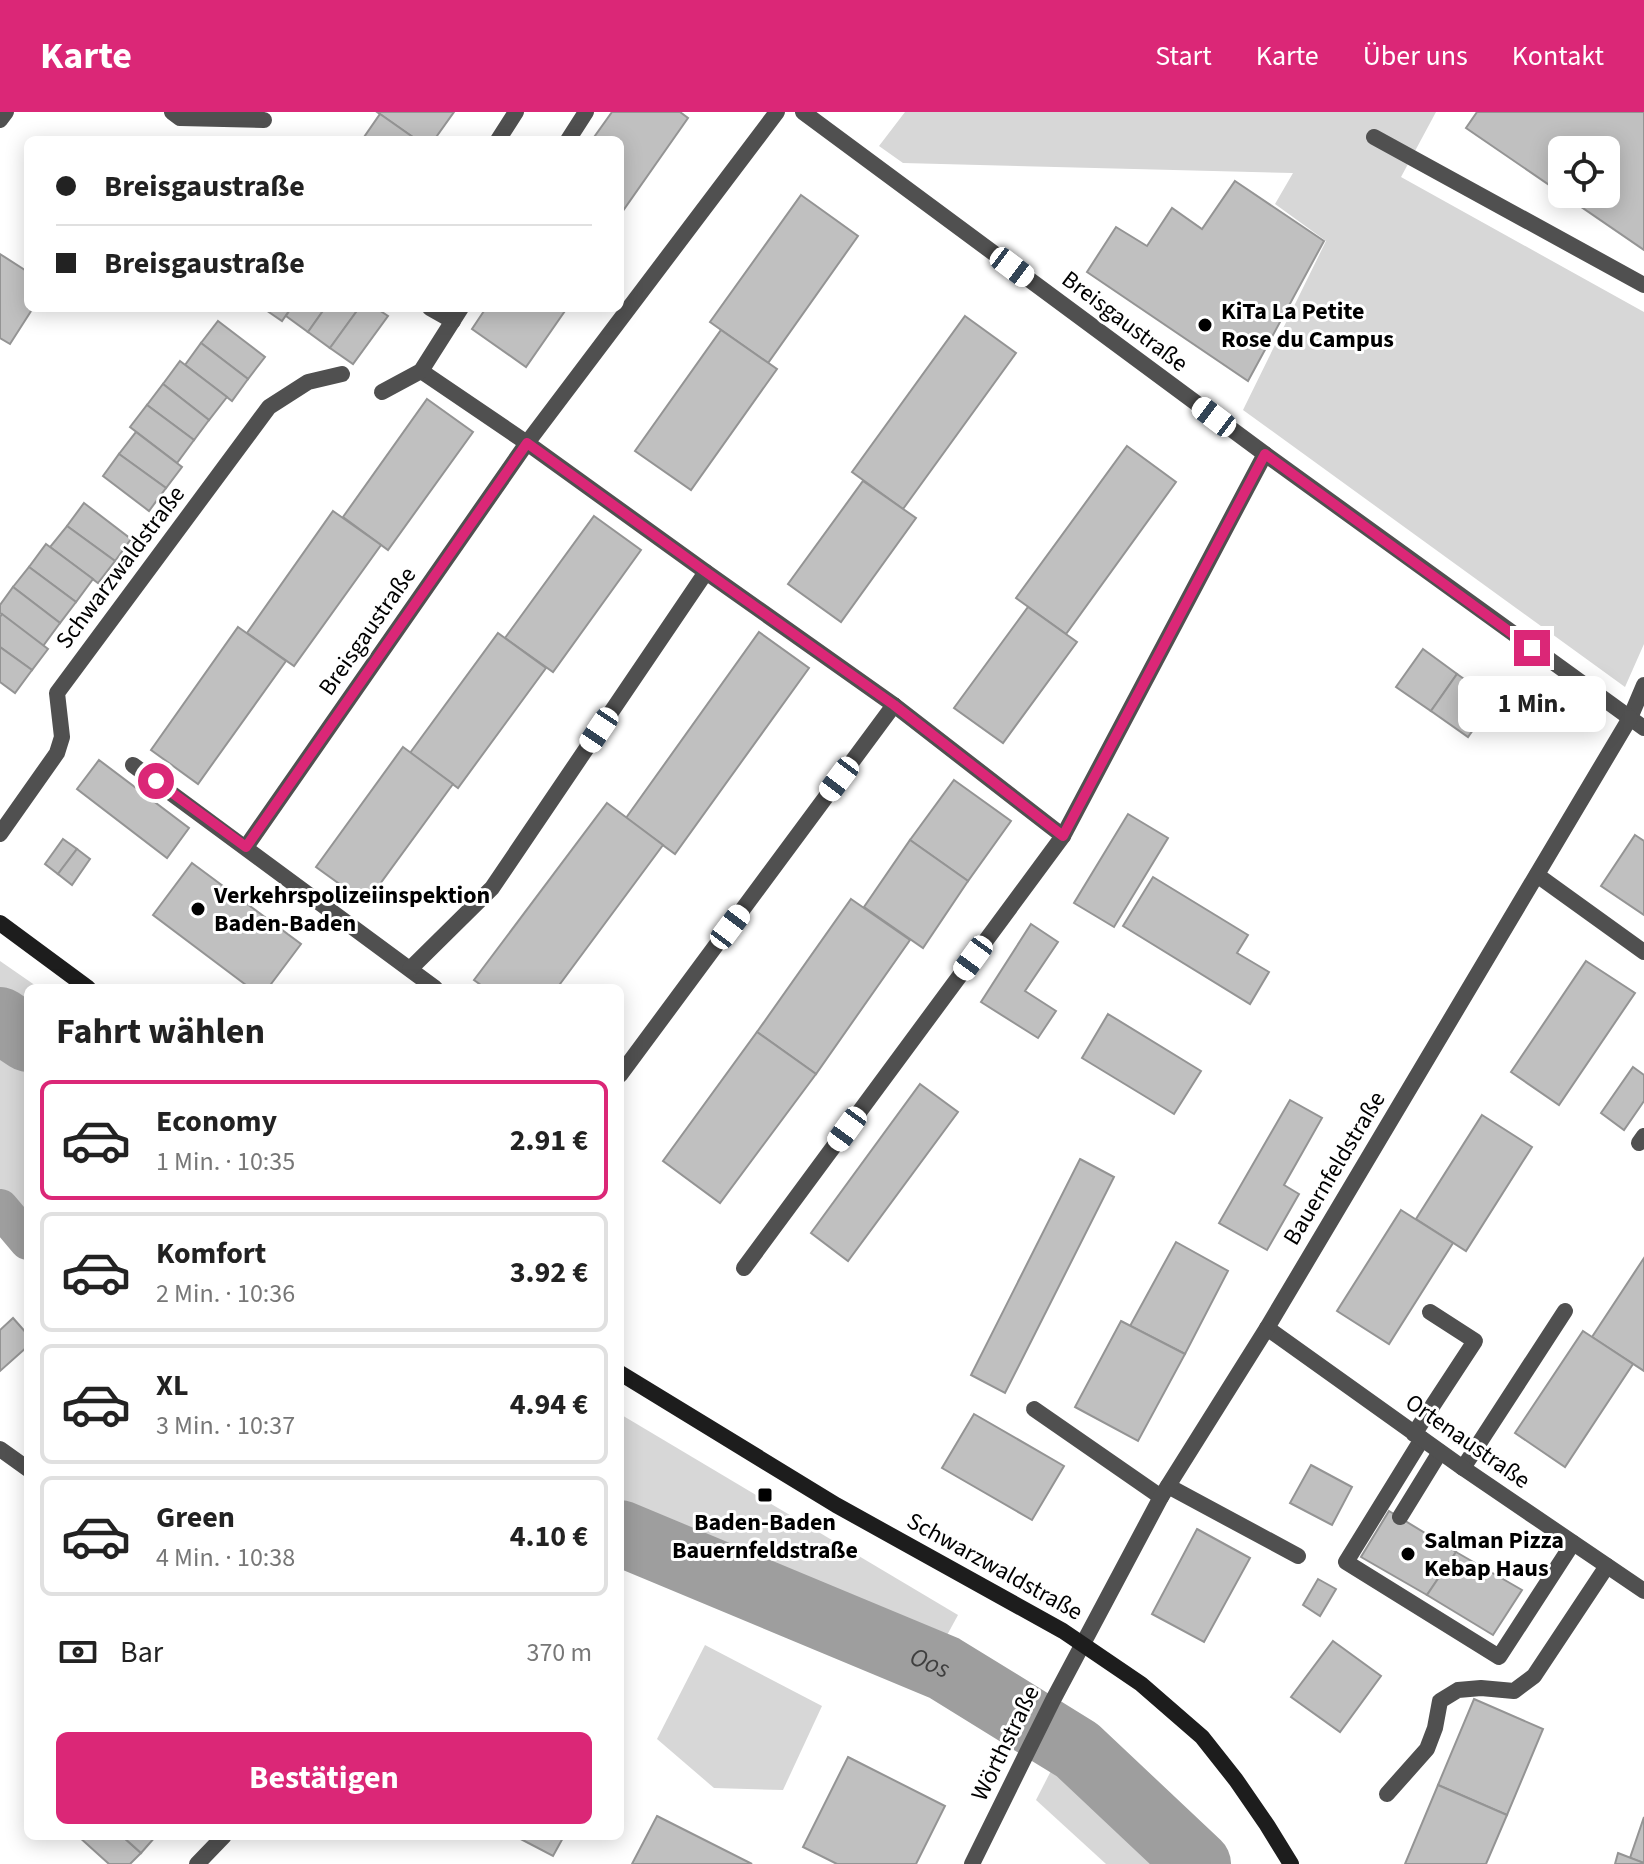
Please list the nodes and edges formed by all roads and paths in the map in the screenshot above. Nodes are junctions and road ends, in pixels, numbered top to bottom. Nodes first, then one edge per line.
1 (6, 112) edge
2 (172, 112) edge
3 (516, 112) edge
4 (586, 112) edge
5 (777, 112) edge
6 (803, 112) edge
7 (0, 120) edge
8 (264, 120) dead end
9 (501, 136) edge
10 (571, 136) edge
11 (1374, 137) dead end
12 (1644, 285) edge
13 (457, 315) edge
14 (421, 371) junction
15 (342, 374) dead end
16 (382, 392) dead end
17 (527, 443) junction
18 (1265, 454) junction
19 (706, 572) junction
20 (1644, 685) edge
21 (894, 705) junction
22 (1637, 723) edge
23 (133, 765) dead end
24 (0, 834) edge
25 (1063, 836) junction
26 (246, 847) junction
27 (1537, 875) junction
28 (0, 923) edge
29 (1644, 952) edge
30 (410, 969) junction
31 (83, 984) edge
32 (430, 984) edge
33 (624, 1070) edge
34 (744, 1268) dead end
35 (1565, 1311) dead end
36 (1430, 1312) dead end
37 (1267, 1328) junction
38 (624, 1376) edge
39 (1034, 1409) dead end
40 (1418, 1436) junction
41 (0, 1449) edge
42 (1440, 1452) junction
43 (24, 1466) edge
44 (1463, 1468) junction
45 (1165, 1492) junction
46 (1400, 1517) dead end
47 (1573, 1543) junction
48 (1298, 1556) dead end
49 (1607, 1566) junction
50 (1644, 1591) edge
51 (1083, 1644) junction
52 (1387, 1794) dead end
53 (220, 1840) edge
54 (197, 1864) edge
55 (972, 1864) edge
56 (1291, 1864) edge

1 - 7 street
2 - 8 street
3 - 9 street
4 - 10 street
5 - 17 street, Breisgaustraße
6 - 18 street, Breisgaustraße
11 - 12 street
13 - 14 street
14 - 16 street
14 - 17 street
15 - 24 street, Schwarzwaldstraße
17 - 19 street
17 - 26 street, Breisgaustraße
18 - 22 street, Breisgaustraße
18 - 25 street
19 - 21 street
19 - 30 street
20 - 22 street, Bauernfeldstraße
21 - 25 street
21 - 33 street
22 - 27 street, Bauernfeldstraße
23 - 26 street
25 - 34 street
26 - 30 street
27 - 29 street
27 - 37 street, Bauernfeldstraße
28 - 31 street
30 - 32 street
35 - 44 street
36 - 40 street
37 - 40 street, Ortenaustraße
37 - 45 street, Bauernfeldstraße
38 - 51 street, Schwarzwaldstraße
39 - 45 street
40 - 42 street, Ortenaustraße
40 - 47 street
41 - 43 street
42 - 44 street, Ortenaustraße
42 - 46 street
44 - 47 street, Ortenaustraße
45 - 48 street
45 - 51 street, Bauernfeldstraße
47 - 49 street, Ortenaustraße
49 - 50 street, Ortenaustraße
49 - 52 street
51 - 55 street, Wörthstraße
51 - 56 street, Schwarzwaldstraße
53 - 54 street

